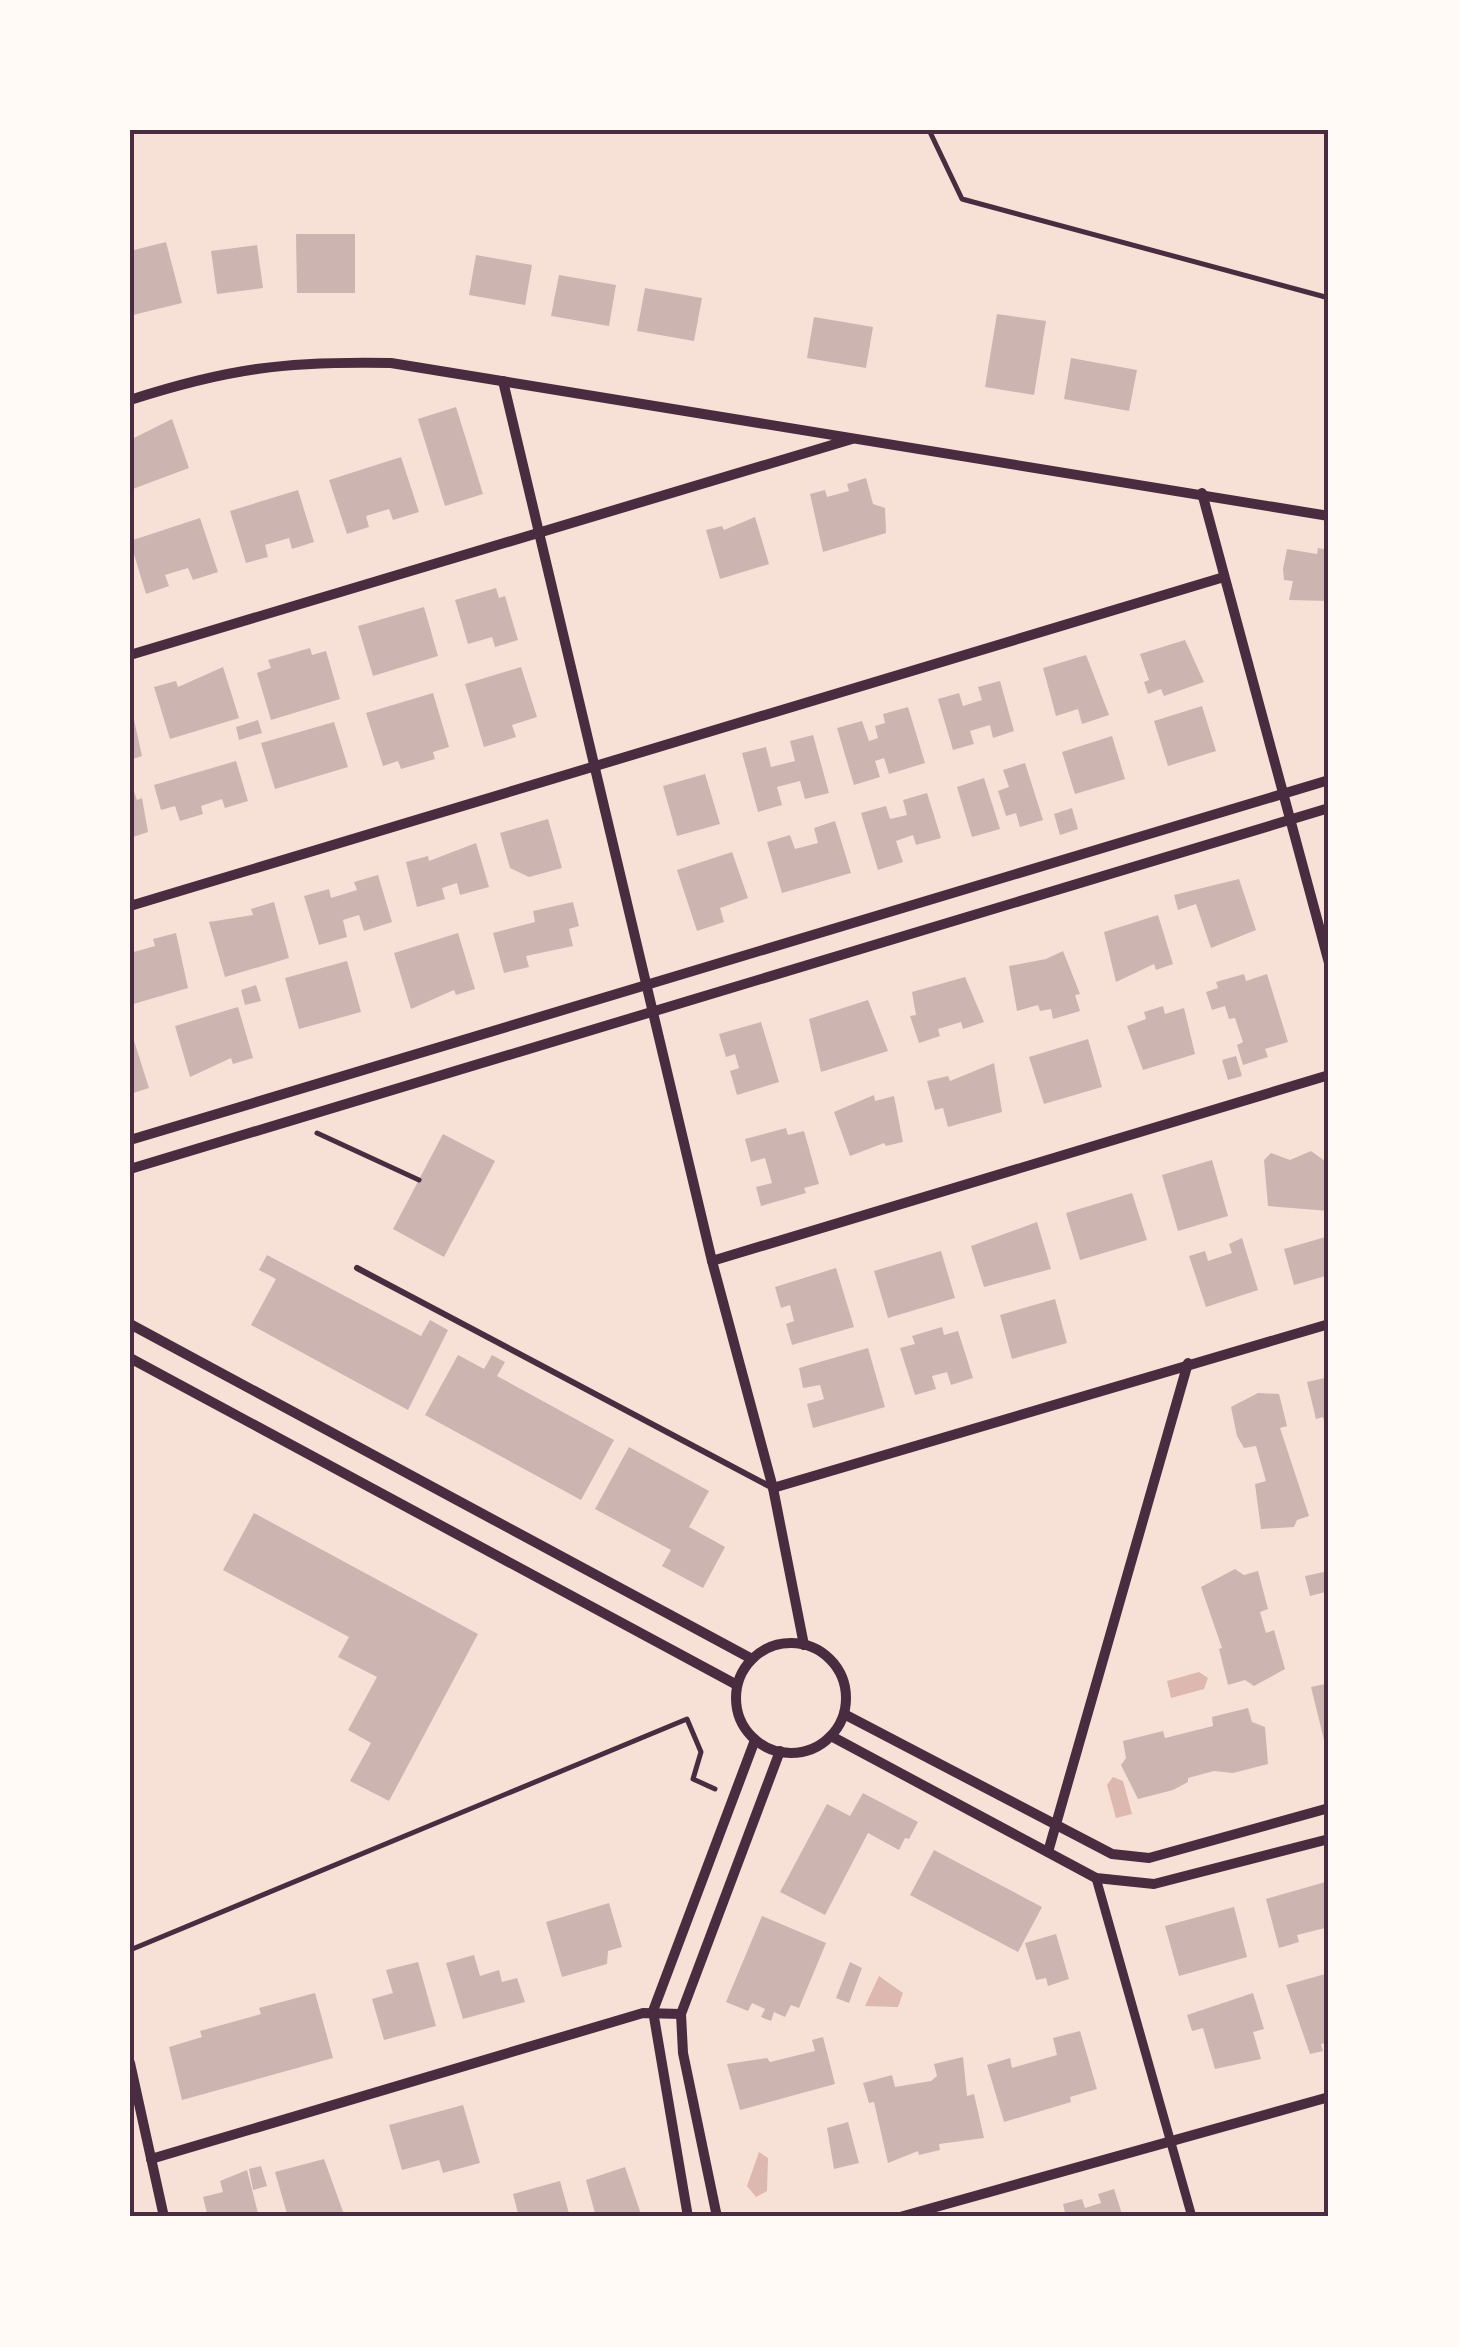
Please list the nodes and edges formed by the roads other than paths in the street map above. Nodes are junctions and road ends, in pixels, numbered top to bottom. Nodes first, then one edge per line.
1 (503, 381) junction
2 (130, 400) edge
3 (856, 438) junction
4 (1202, 493) junction
5 (1329, 516) edge
6 (537, 533) junction
7 (1224, 577) junction
8 (130, 655) edge
9 (595, 766) junction
10 (1329, 780) edge
11 (1284, 794) junction
12 (1329, 808) edge
13 (1290, 819) junction
14 (130, 906) edge
15 (1329, 963) edge
16 (649, 987) junction
17 (655, 1012) junction
18 (1329, 1075) edge
19 (130, 1140) edge
20 (130, 1169) edge
21 (712, 1262) junction
22 (357, 1268) dead end
23 (130, 1324) edge
24 (1329, 1324) edge
25 (130, 1358) edge
26 (1188, 1363) junction
27 (773, 1488) junction
28 (804, 1645) junction
29 (752, 1659) junction
30 (737, 1685) junction
31 (844, 1714) junction
32 (831, 1736) junction
33 (756, 1740) junction
34 (780, 1752) junction
35 (1329, 1808) edge
36 (1058, 1826) junction
37 (1329, 1838) edge
38 (1048, 1852) junction
39 (1096, 1878) junction
40 (653, 2011) junction
41 (681, 2014) junction
42 (130, 2063) edge
43 (1329, 2097) edge
44 (1172, 2143) junction
45 (151, 2159) junction
46 (164, 2217) edge
47 (688, 2217) edge
48 (718, 2217) edge
49 (900, 2217) edge
50 (1192, 2217) edge

1 - 2 street
1 - 3 street
1 - 6 street
3 - 4 street
3 - 6 street
4 - 5 street
4 - 7 street
6 - 8 street
6 - 9 street
7 - 9 street
7 - 11 street
9 - 14 street
9 - 16 street
10 - 11 street
11 - 13 street
11 - 16 street
12 - 13 street
13 - 15 street
13 - 17 street
16 - 17 street
16 - 19 street
17 - 20 street
17 - 21 street
18 - 21 street
21 - 27 street
22 - 27 lane
23 - 29 street
24 - 26 street
25 - 30 street
26 - 27 street
26 - 36 street
27 - 28 street
28 - 29 street
28 - 31 street
29 - 30 street
30 - 33 street
31 - 32 street
31 - 36 street
32 - 34 street
32 - 38 street
33 - 34 street
33 - 40 street
34 - 41 street
35 - 36 street
36 - 38 street
37 - 39 street
38 - 39 street
39 - 44 street
40 - 41 street
40 - 45 street
40 - 47 street
41 - 48 street
42 - 45 street
43 - 44 street
44 - 49 street
44 - 50 street
45 - 46 street

